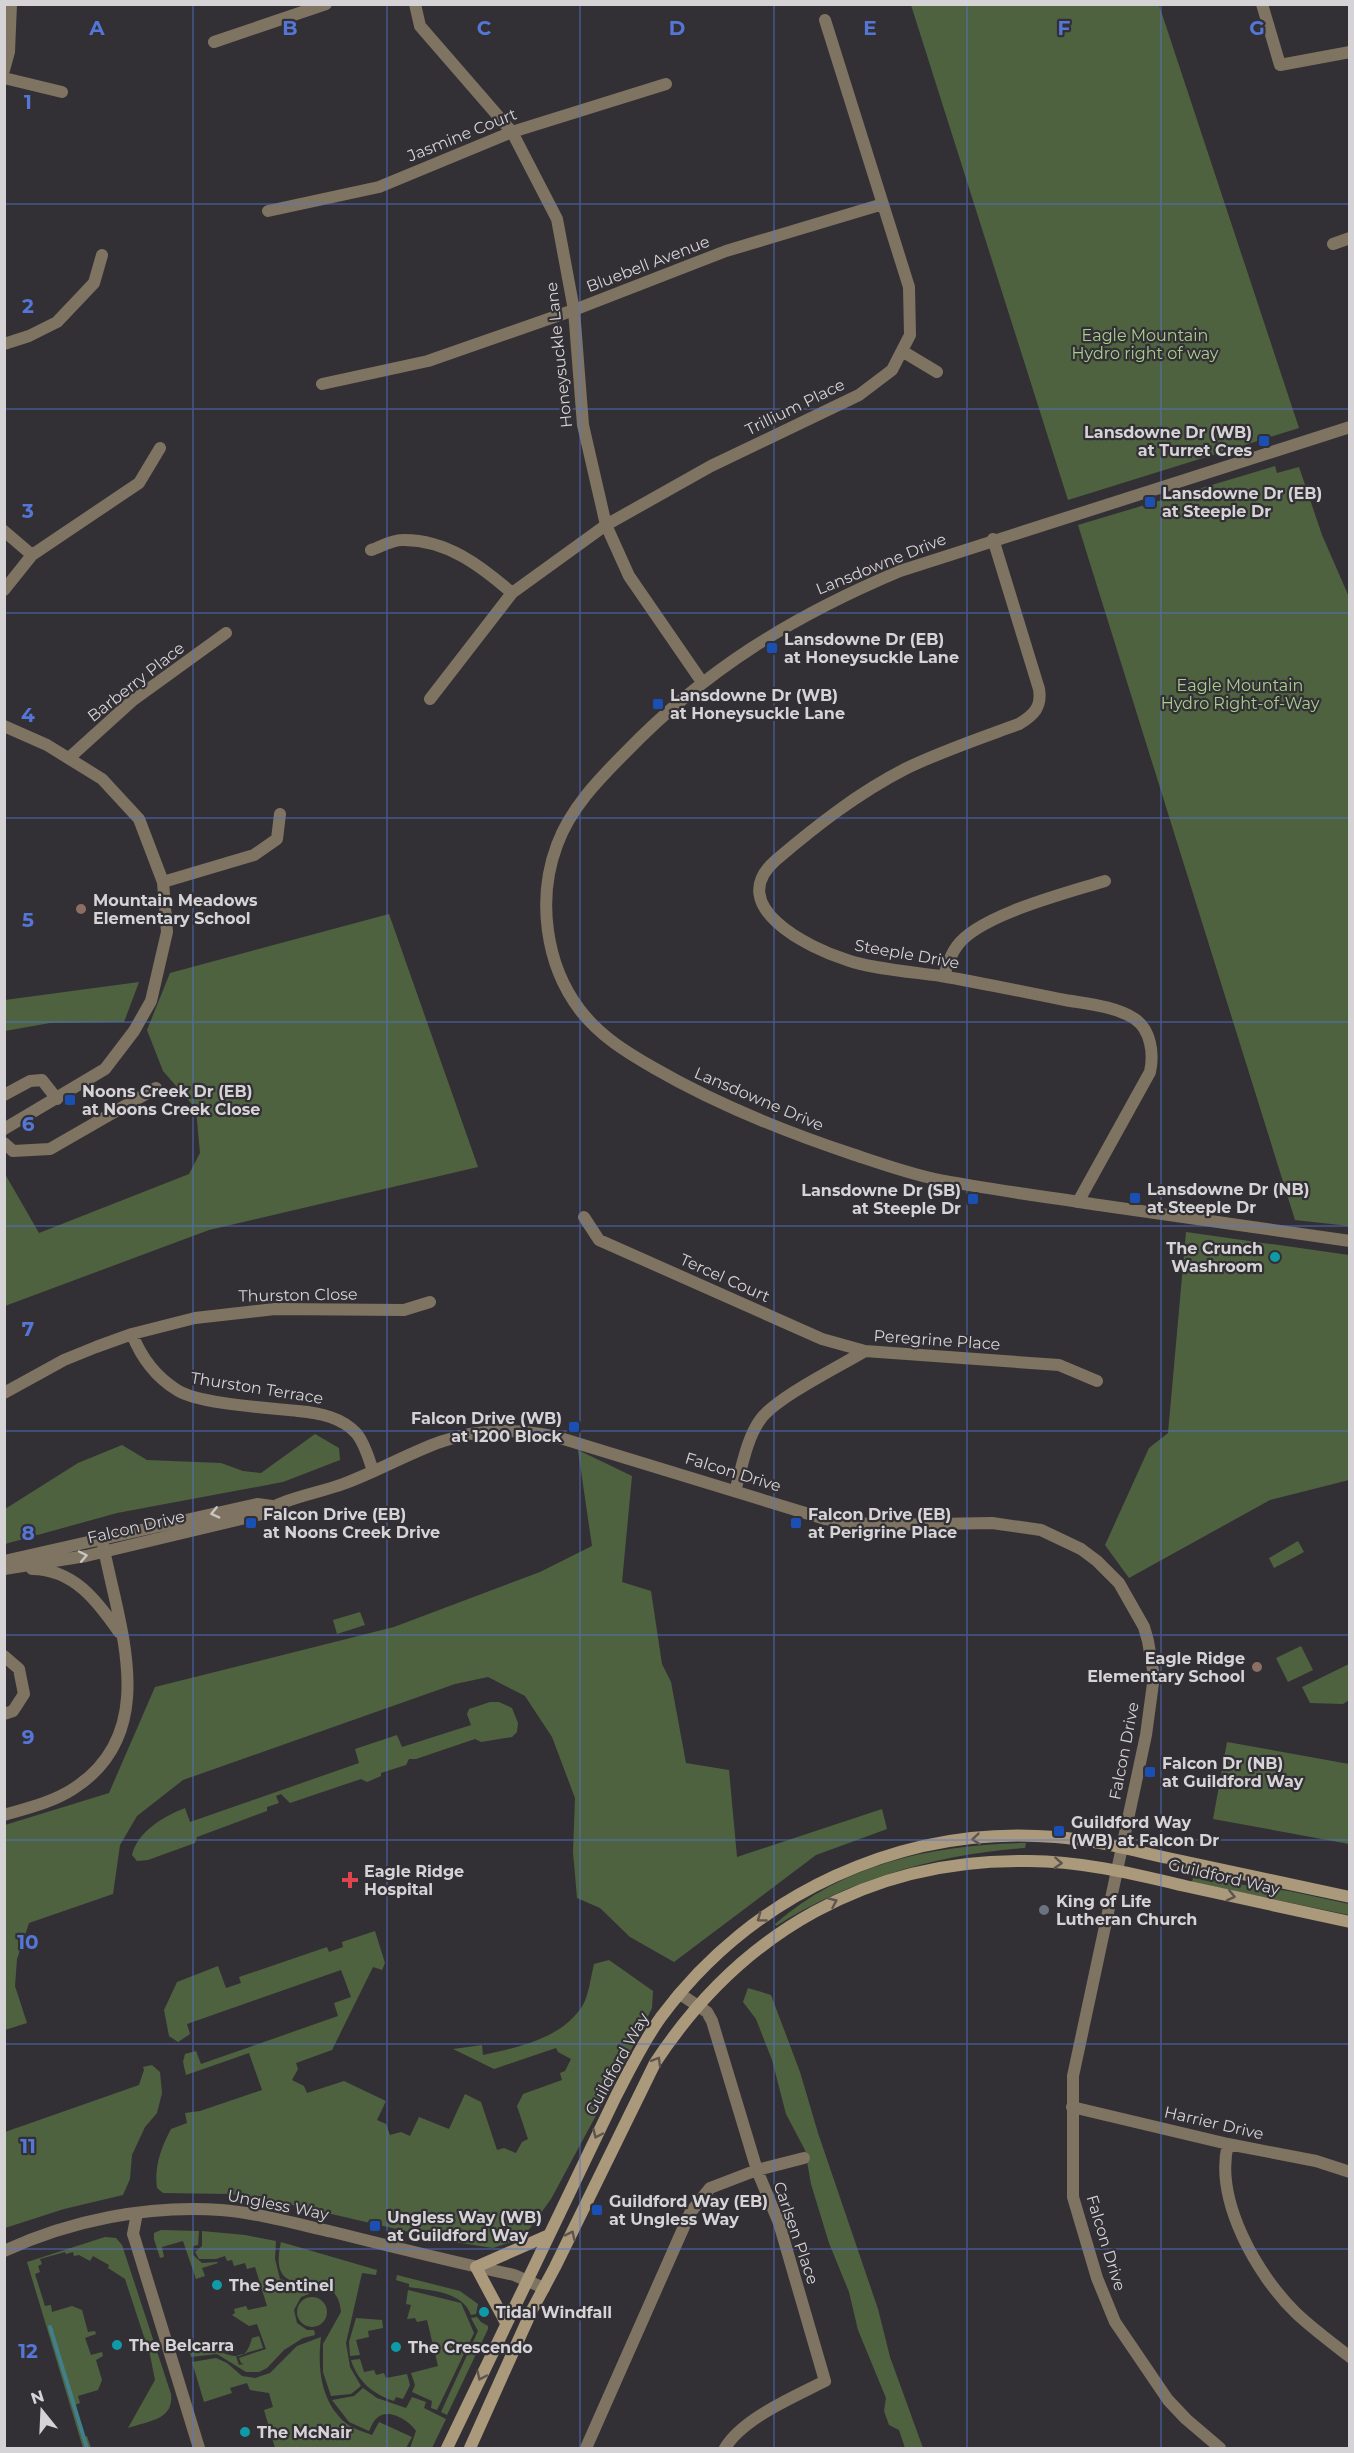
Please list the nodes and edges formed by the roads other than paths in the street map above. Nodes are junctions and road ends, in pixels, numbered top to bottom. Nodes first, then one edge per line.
1 (11, 4) edge
2 (326, 4) edge
3 (416, 4) edge
4 (1262, 4) edge
5 (825, 20) dead end
6 (214, 42) dead end
7 (1350, 52) edge
8 (4, 70) edge
9 (4, 78) edge
10 (666, 84) dead end
11 (62, 92) dead end
12 (512, 132) junction
13 (883, 204) junction
14 (268, 211) dead end
15 (1350, 238) edge
16 (1333, 243) dead end
17 (102, 255) dead end
18 (574, 310) junction
19 (4, 344) edge
20 (902, 351) junction
21 (937, 372) dead end
22 (322, 384) dead end
23 (1350, 427) edge
24 (160, 448) dead end
25 (606, 525) junction
26 (4, 531) edge
27 (993, 539) junction
28 (371, 550) dead end
29 (32, 555) junction
30 (4, 590) edge
31 (512, 593) junction
32 (226, 633) dead end
33 (702, 682) junction
34 (430, 699) dead end
35 (4, 726) edge
36 (69, 759) junction
37 (280, 814) dead end
38 (1105, 881) dead end
39 (163, 882) junction
40 (944, 976) junction
41 (156, 1088) dead end
42 (4, 1095) edge
43 (57, 1099) junction
44 (4, 1129) edge
45 (4, 1143) edge
46 (1078, 1202) junction
47 (584, 1217) dead end
48 (1350, 1241) edge
49 (430, 1302) dead end
50 (132, 1334) junction
51 (865, 1351) junction
52 (1097, 1381) dead end
53 (4, 1393) edge
54 (373, 1472) junction
55 (735, 1491) junction
56 (104, 1545) junction
57 (7, 1566) edge
58 (121, 1635) junction
59 (4, 1656) edge
60 (4, 1714) edge
61 (4, 1815) edge
62 (1121, 1848) junction
63 (1116, 1871) junction
64 (1350, 1897) edge
65 (1350, 1922) edge
66 (680, 1994) junction
67 (697, 2005) junction
68 (1072, 2107) junction
69 (1228, 2144) junction
70 (804, 2158) dead end
71 (757, 2170) junction
72 (1350, 2172) edge
73 (137, 2213) junction
74 (549, 2235) junction
75 (4, 2251) edge
76 (476, 2267) junction
77 (528, 2281) junction
78 (544, 2288) junction
79 (506, 2323) junction
80 (1350, 2357) edge
81 (200, 2448) edge
82 (447, 2448) edge
83 (470, 2448) edge
84 (586, 2448) edge
85 (726, 2448) edge
86 (1220, 2448) edge

1 - 8 street
2 - 6 street
3 - 12 street, Honeysuckle Lane
4 - 7 street
5 - 13 street, Trillium Place
9 - 11 street
10 - 12 street, Jasmine Court
12 - 14 street, Jasmine Court
12 - 18 street, Honeysuckle Lane
13 - 18 street, Bluebell Avenue
13 - 20 street, Trillium Place
15 - 16 street
17 - 19 street
18 - 22 street, Bluebell Avenue
18 - 25 street, Honeysuckle Lane
20 - 21 street
20 - 25 street, Trillium Place
23 - 27 street, Lansdowne Drive
24 - 29 street
25 - 31 street, Trillium Place
25 - 33 street, Honeysuckle Lane
26 - 29 street
27 - 33 street, Lansdowne Drive
27 - 40 street, Steeple Drive
28 - 31 street
29 - 30 street
31 - 34 street, Trillium Place
32 - 36 street, Barberry Place
33 - 46 street, Lansdowne Drive
35 - 36 street
36 - 39 street
37 - 39 street
38 - 40 street
39 - 43 street
40 - 46 street, Steeple Drive
41 - 45 street
42 - 43 street
43 - 44 street
46 - 48 street, Lansdowne Drive
47 - 51 street, Tercel Court
49 - 50 street, Thurston Close
50 - 53 street
50 - 54 street, Thurston Terrace
51 - 52 street, Peregrine Place
51 - 55 street, Peregrine Place
54 - 55 street, Falcon Drive
54 - 56 street, Falcon Drive
55 - 62 street, Falcon Drive
56 - 57 street, Falcon Drive
56 - 58 street
57 - 58 street
58 - 61 street
59 - 60 street
62 - 63 street, Falcon Drive
62 - 64 main road, Guildford Way
62 -> 66 main road, Guildford Way
63 -> 65 main road, Guildford Way
67 -> 63 main road, Guildford Way
63 - 68 street, Falcon Drive
66 - 67 street, Carlsen Place
66 -> 74 main road, Guildford Way
67 - 71 street, Carlsen Place
78 -> 67 main road, Guildford Way
68 - 69 street, Harrier Drive
68 - 86 street, Falcon Drive
69 - 72 street, Harrier Drive
69 - 80 street
70 - 71 street
71 - 84 street
71 - 85 street, Carlsen Place
73 - 75 street, Ungless Way
73 - 76 street, Ungless Way
73 - 81 street
74 - 76 main road
74 - 77 main road, Guildford Way
76 - 77 street, Ungless Way
76 - 79 main road
77 - 78 street, Ungless Way
77 - 79 main road, Guildford Way
78 - 83 main road, Guildford Way
79 -> 82 main road, Guildford Way

